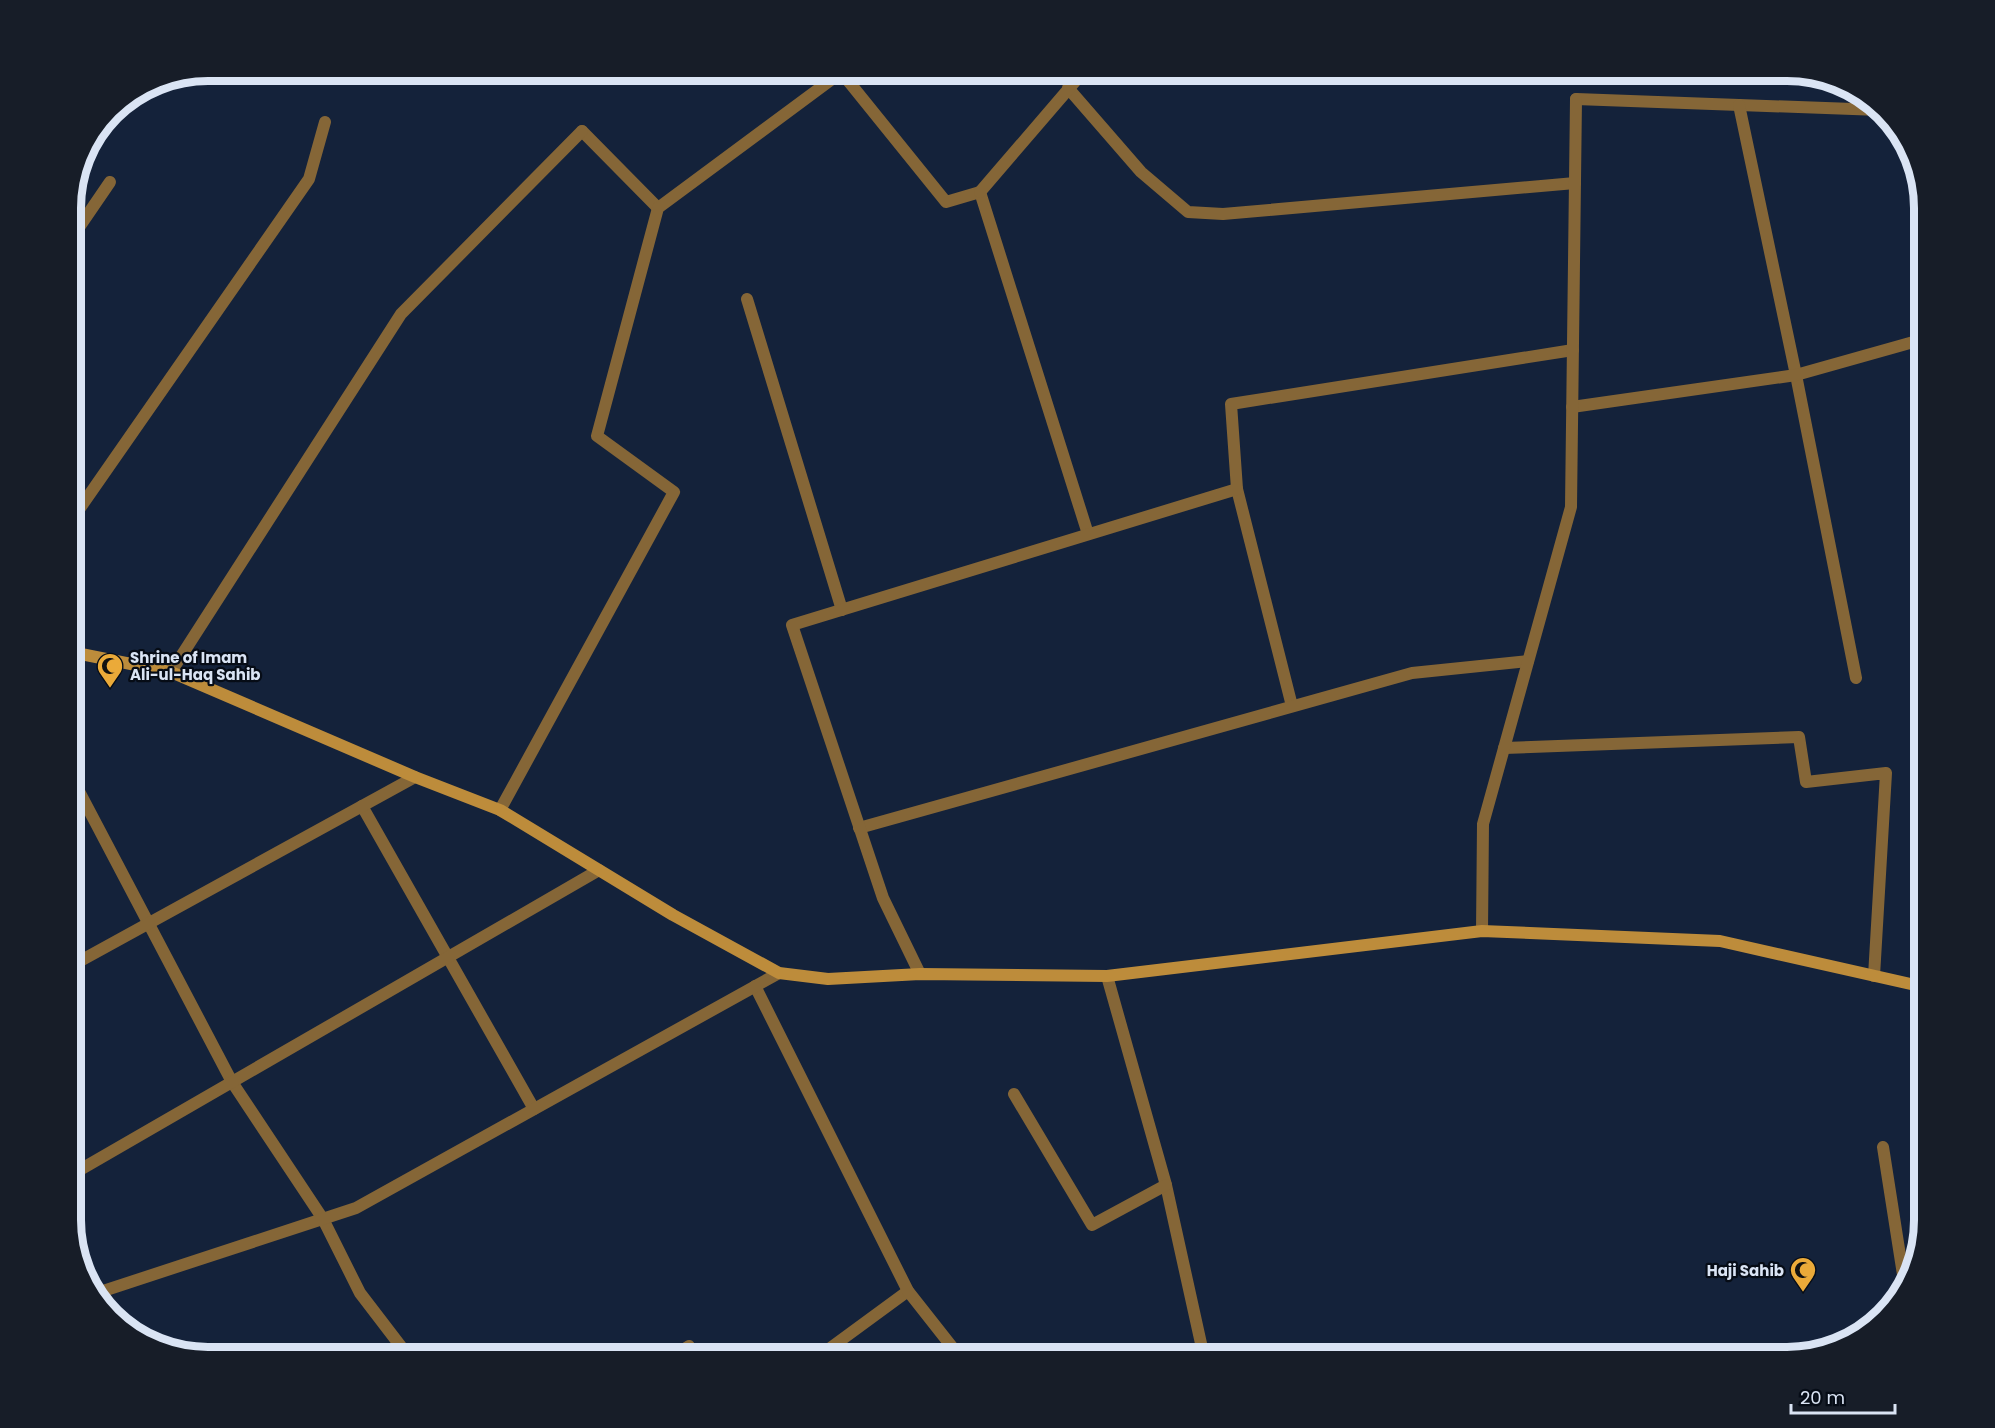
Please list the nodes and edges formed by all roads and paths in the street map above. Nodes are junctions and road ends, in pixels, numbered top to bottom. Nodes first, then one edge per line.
1 (829, 81) edge
2 (850, 81) edge
3 (1074, 81) edge
4 (1068, 88) junction
5 (1739, 105) junction
6 (1867, 110) edge
7 (325, 122) dead end
8 (110, 182) dead end
9 (1575, 183) junction
10 (980, 192) junction
11 (658, 208) junction
12 (81, 224) edge
13 (747, 299) dead end
14 (1914, 342) edge
15 (1573, 350) junction
16 (1796, 375) junction
17 (1572, 407) junction
18 (1237, 489) junction
19 (81, 507) edge
20 (1088, 534) junction
21 (842, 610) junction
22 (81, 654) edge
23 (1528, 661) junction
24 (171, 672) junction
25 (1856, 678) dead end
26 (1292, 706) junction
27 (1504, 748) junction
28 (415, 777) junction
29 (81, 795) edge
30 (362, 806) junction
31 (500, 810) junction
32 (859, 828) junction
33 (598, 870) junction
34 (148, 923) junction
35 (1482, 931) junction
36 (449, 957) junction
37 (81, 960) edge
38 (779, 972) junction
39 (920, 974) junction
40 (1107, 976) junction
41 (1874, 976) junction
42 (1914, 985) edge
43 (755, 986) junction
44 (232, 1082) junction
45 (1014, 1094) dead end
46 (534, 1109) junction
47 (1883, 1147) dead end
48 (81, 1169) edge
49 (1166, 1185) junction
50 (323, 1219) junction
51 (1903, 1272) edge
52 (102, 1291) edge
53 (908, 1291) junction
54 (401, 1347) edge
55 (833, 1347) edge
56 (951, 1347) edge
57 (1202, 1347) edge

1 - 11 street
2 - 10 street
3 - 4 street
4 - 9 street
4 - 10 street
5 - 6 street
5 - 9 street
5 - 16 street
7 - 19 street
8 - 12 street
9 - 15 street
10 - 20 street
11 - 24 street
11 - 31 street
13 - 21 street
14 - 16 street
15 - 17 street
15 - 18 street
16 - 17 street
16 - 25 street
17 - 23 street
18 - 20 street
18 - 26 street
20 - 21 street
21 - 32 street
22 - 24 street
23 - 26 street
23 - 27 street
24 - 28 street
26 - 32 street
27 - 35 street
27 - 41 street
28 - 30 street
28 - 31 street
29 - 34 street
30 - 34 street
30 - 36 street
31 - 33 street
32 - 39 street
33 - 36 street
33 - 38 street
34 - 37 street
34 - 44 street
35 - 40 street
35 - 41 street
36 - 44 street
36 - 46 street
38 - 39 street
38 - 43 street
39 - 40 street
40 - 49 street
41 - 42 street
43 - 46 street
43 - 53 street
44 - 48 street
44 - 50 street
45 - 49 street
46 - 50 street
47 - 51 street
49 - 57 street
50 - 52 street
50 - 54 street
53 - 55 street
53 - 56 street

